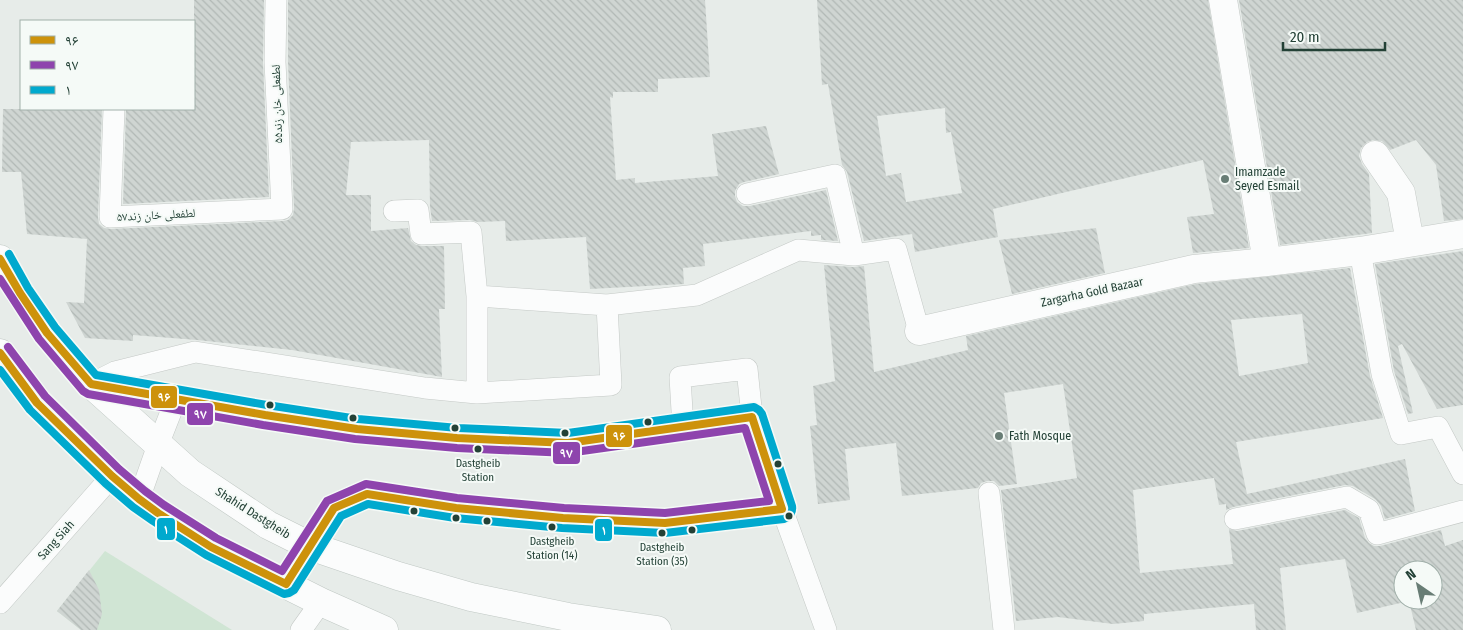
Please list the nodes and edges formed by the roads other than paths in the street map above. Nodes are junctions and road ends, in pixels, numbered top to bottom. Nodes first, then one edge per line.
1 (276, 0) edge
2 (1223, 0) edge
3 (114, 110) edge
4 (1375, 155) dead end
5 (747, 194) dead end
6 (282, 209) joint
7 (394, 211) dead end
8 (1463, 234) edge
9 (1410, 242) junction
10 (1360, 251) junction
11 (854, 255) junction
12 (0, 259) edge
13 (1267, 262) junction
14 (477, 296) junction
15 (607, 305) junction
16 (919, 331) joint
17 (0, 353) edge
18 (91, 384) junction
19 (478, 393) junction
20 (176, 399) junction
21 (752, 418) junction
22 (683, 428) junction
23 (158, 445) junction
24 (1463, 474) edge
25 (112, 476) junction
26 (989, 493) dead end
27 (139, 500) junction
28 (782, 509) junction
29 (1463, 510) edge
30 (1234, 519) dead end
31 (310, 546) junction
32 (286, 584) junction
33 (3, 594) edge
34 (321, 602) junction
35 (301, 630) edge
36 (384, 630) edge
37 (657, 630) edge
38 (826, 630) edge
39 (1004, 630) edge

1 - 6 lane, لطفعلی خان زند۵۵
2 - 13 street
3 - 6 lane, لطفعلی خان زند۵۷
4 - 9 street
5 - 11 lane
7 - 14 lane
8 - 9 street, Zargarha Gold Bazaar
9 - 10 street, Zargarha Gold Bazaar
10 - 13 street, Zargarha Gold Bazaar
10 - 24 lane
11 - 15 lane
11 - 16 lane
12 - 18 street, Shahid Dastgheib
13 - 16 street, Zargarha Gold Bazaar
14 - 15 lane
14 - 19 lane
15 - 19 lane
17 - 25 street
18 - 19 lane
18 - 20 lane
18 - 23 street, Shahid Dastgheib
20 - 22 lane
20 - 23 lane
21 - 22 lane
21 - 22 lane
21 - 28 lane
23 - 27 lane
23 - 31 street, Shahid Dastgheib
25 - 27 street
25 - 33 lane, Sang Siah
26 - 39 lane
27 - 32 street
28 - 31 lane
28 - 38 lane
29 - 30 lane
31 - 32 lane
31 - 37 street, Shahid Dastgheib
32 - 34 street
34 - 35 lane
34 - 36 street

